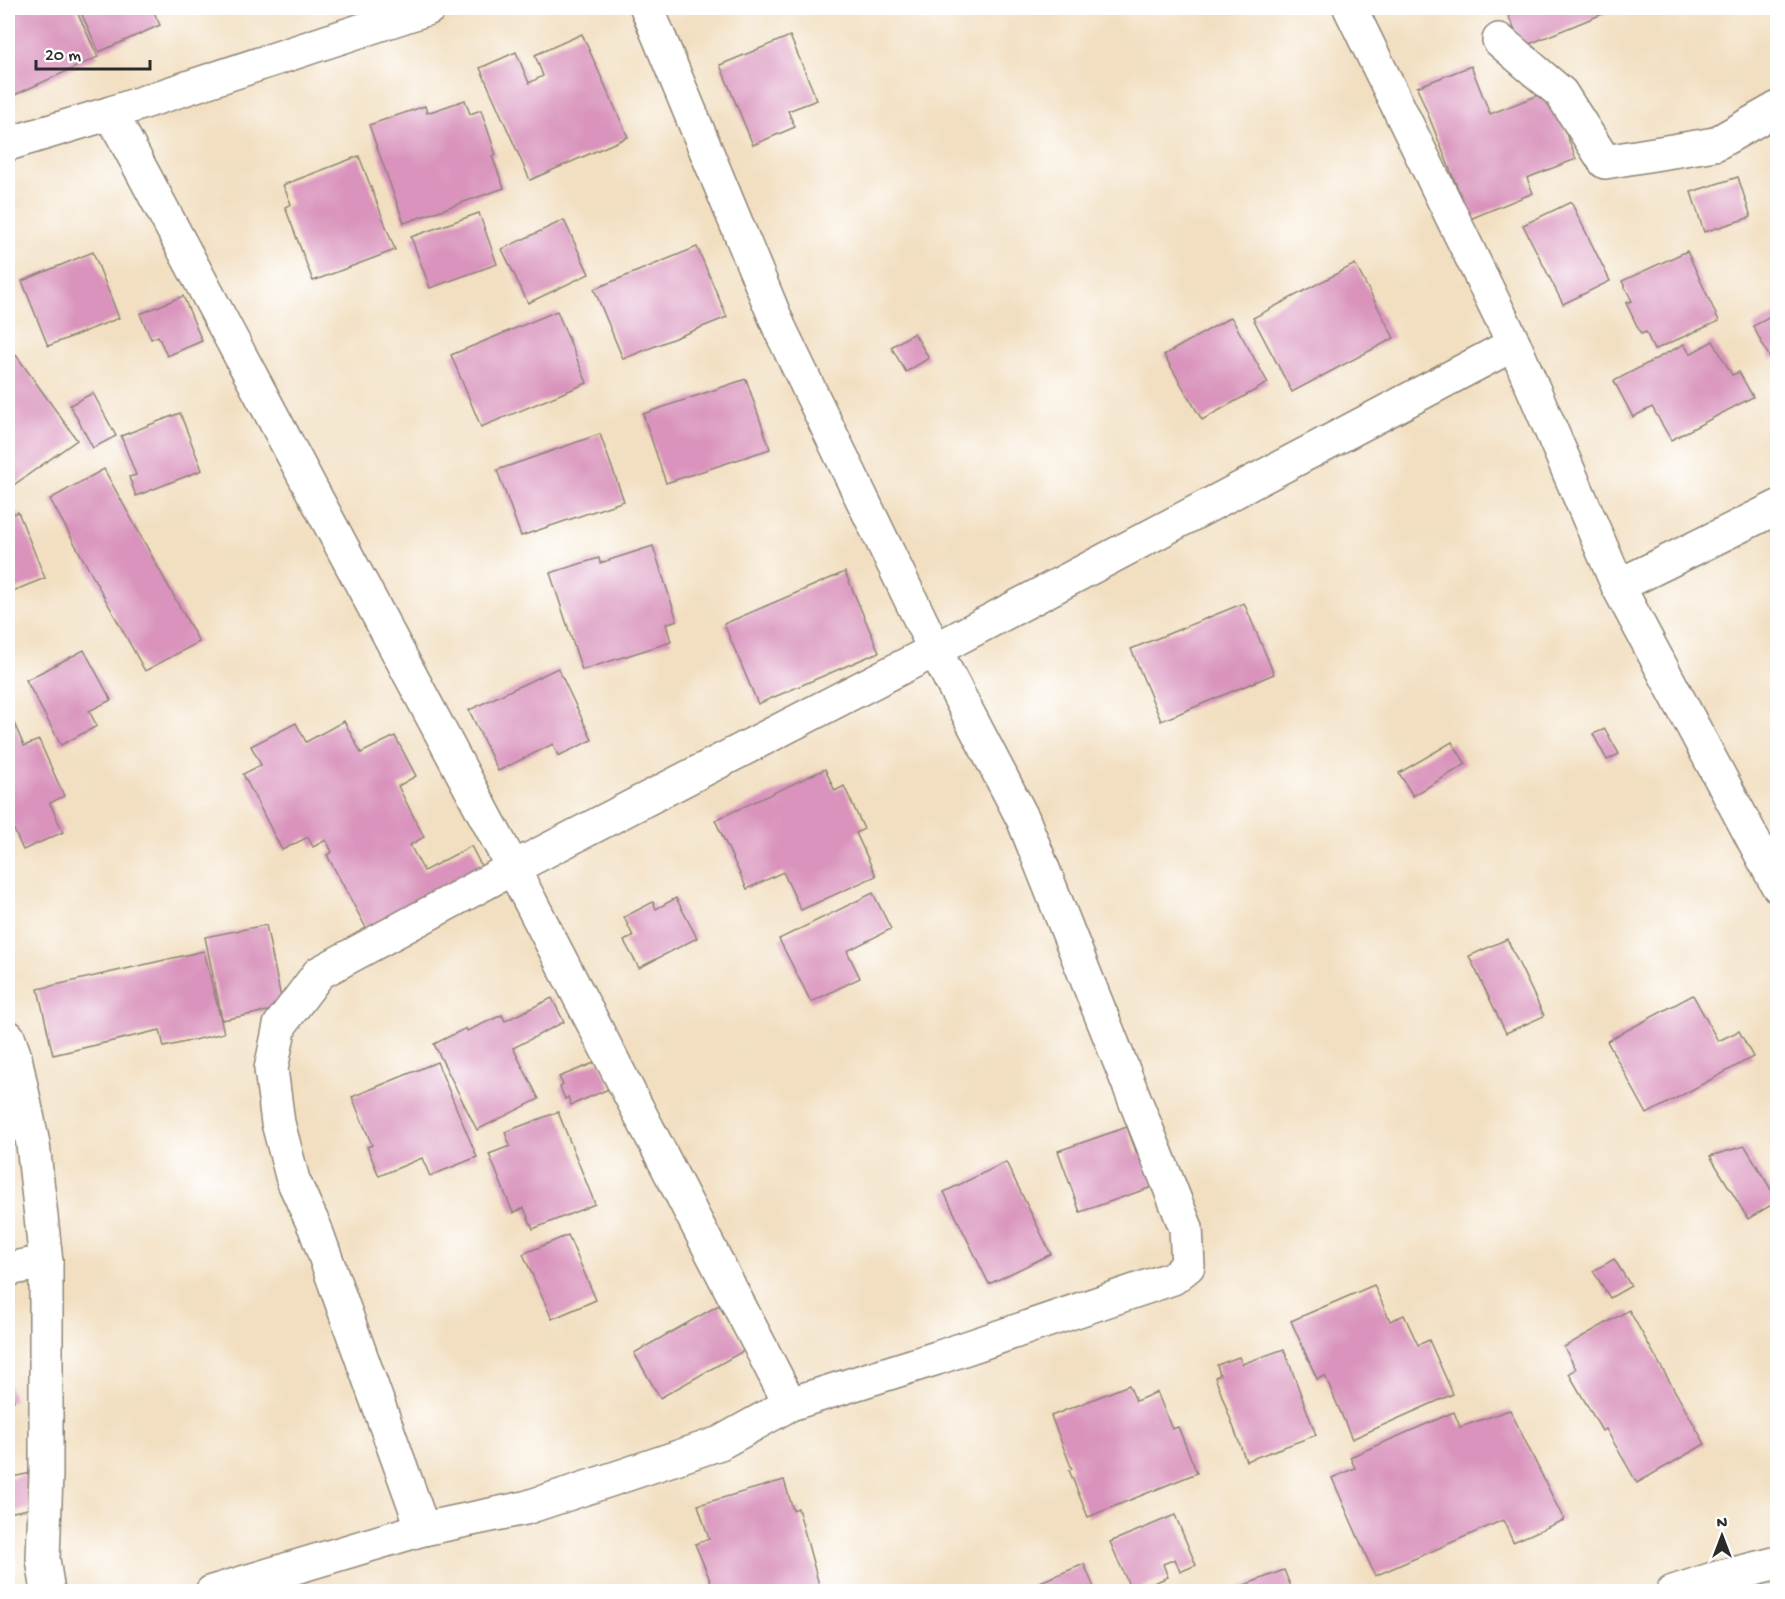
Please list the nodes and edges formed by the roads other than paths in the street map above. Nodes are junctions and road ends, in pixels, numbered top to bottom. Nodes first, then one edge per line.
1 (429, 8) edge
2 (647, 8) edge
3 (1350, 8) edge
4 (1499, 40) dead end
5 (1778, 108) edge
6 (111, 113) junction
7 (8, 144) edge
8 (1514, 345) junction
9 (1778, 507) edge
10 (1618, 586) junction
11 (935, 650) junction
12 (513, 868) junction
13 (1778, 886) edge
14 (8, 1037) edge
15 (46, 1262) junction
16 (8, 1269) edge
17 (790, 1404) junction
18 (423, 1529) junction
19 (1778, 1563) edge
20 (48, 1592) edge
21 (212, 1592) edge
22 (1673, 1592) edge

1 - 6 street
2 - 11 street
3 - 8 street
4 - 5 street
6 - 7 street
6 - 12 street
8 - 10 street
8 - 11 street
9 - 10 street
10 - 13 street
11 - 12 street
11 - 17 street
12 - 17 street
12 - 18 street
14 - 15 street
15 - 16 street
15 - 20 street
17 - 18 street
18 - 21 street
19 - 22 street

